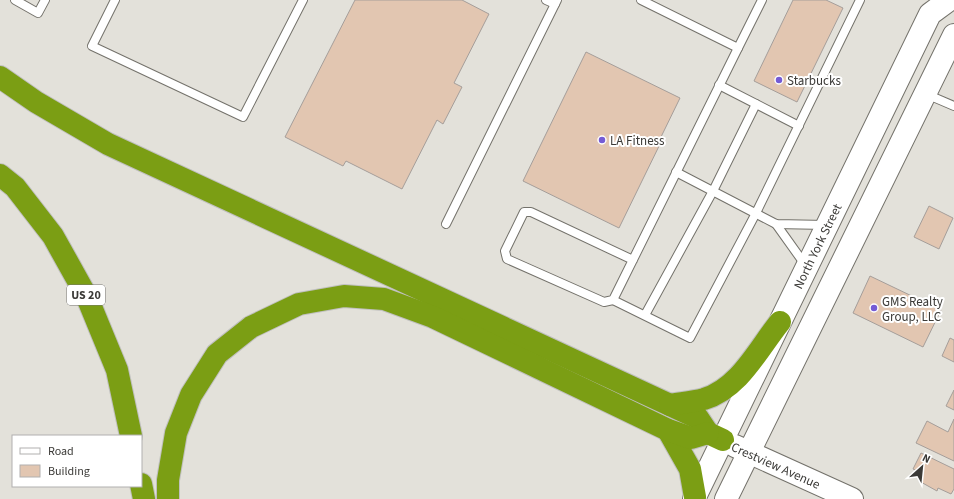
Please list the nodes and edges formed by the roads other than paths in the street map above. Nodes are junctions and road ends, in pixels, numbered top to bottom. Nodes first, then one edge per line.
1 (15, 0) edge
2 (45, 0) edge
3 (115, 0) edge
4 (303, 0) edge
5 (546, 0) edge
6 (641, 0) edge
7 (762, 0) edge
8 (860, 0) edge
9 (949, 0) edge
10 (556, 2) edge
11 (954, 35) edge
12 (738, 48) junction
13 (0, 77) edge
14 (719, 85) junction
15 (925, 94) junction
16 (756, 104) junction
17 (954, 106) edge
18 (799, 126) junction
19 (676, 172) junction
20 (0, 175) edge
21 (713, 191) junction
22 (756, 213) junction
23 (446, 224) dead end
24 (776, 224) junction
25 (827, 225) junction
26 (633, 260) junction
27 (807, 267) junction
28 (613, 300) junction
29 (646, 315) junction
30 (780, 322) junction
31 (670, 406) junction
32 (668, 430) junction
33 (131, 435) edge
34 (715, 437) junction
35 (748, 452) junction
36 (142, 487) edge
37 (694, 498) edge
38 (144, 499) edge
39 (168, 499) edge
40 (726, 499) edge
41 (852, 499) edge

1 - 2 lane
3 - 4 lane
5 - 10 lane
6 - 12 lane
7 - 12 lane
8 - 18 lane
9 - 25 main road, North York Street
10 - 23 lane
11 - 15 main road
12 - 14 lane
13 - 31 highway
14 - 16 lane
14 - 19 lane
15 - 17 lane
15 - 35 main road
16 - 18 lane
16 - 21 lane
18 - 22 lane
19 - 21 lane
19 - 26 lane
20 - 33 highway, US 20
21 - 22 lane
21 - 29 lane
22 - 24 lane
22 - 29 lane
24 - 25 lane
24 - 27 lane
25 - 27 main road, North York Street
26 - 28 lane
26 - 28 lane
27 - 30 main road, North York Street
28 - 29 lane
30 - 31 highway
30 - 34 main road, North York Street
31 - 34 highway
32 - 34 highway
32 - 37 highway
32 - 39 highway
34 - 35 main road, Crestview Avenue
34 - 37 main road, North York Street
35 - 40 main road
35 - 41 main road, Crestview Avenue
36 - 38 highway

